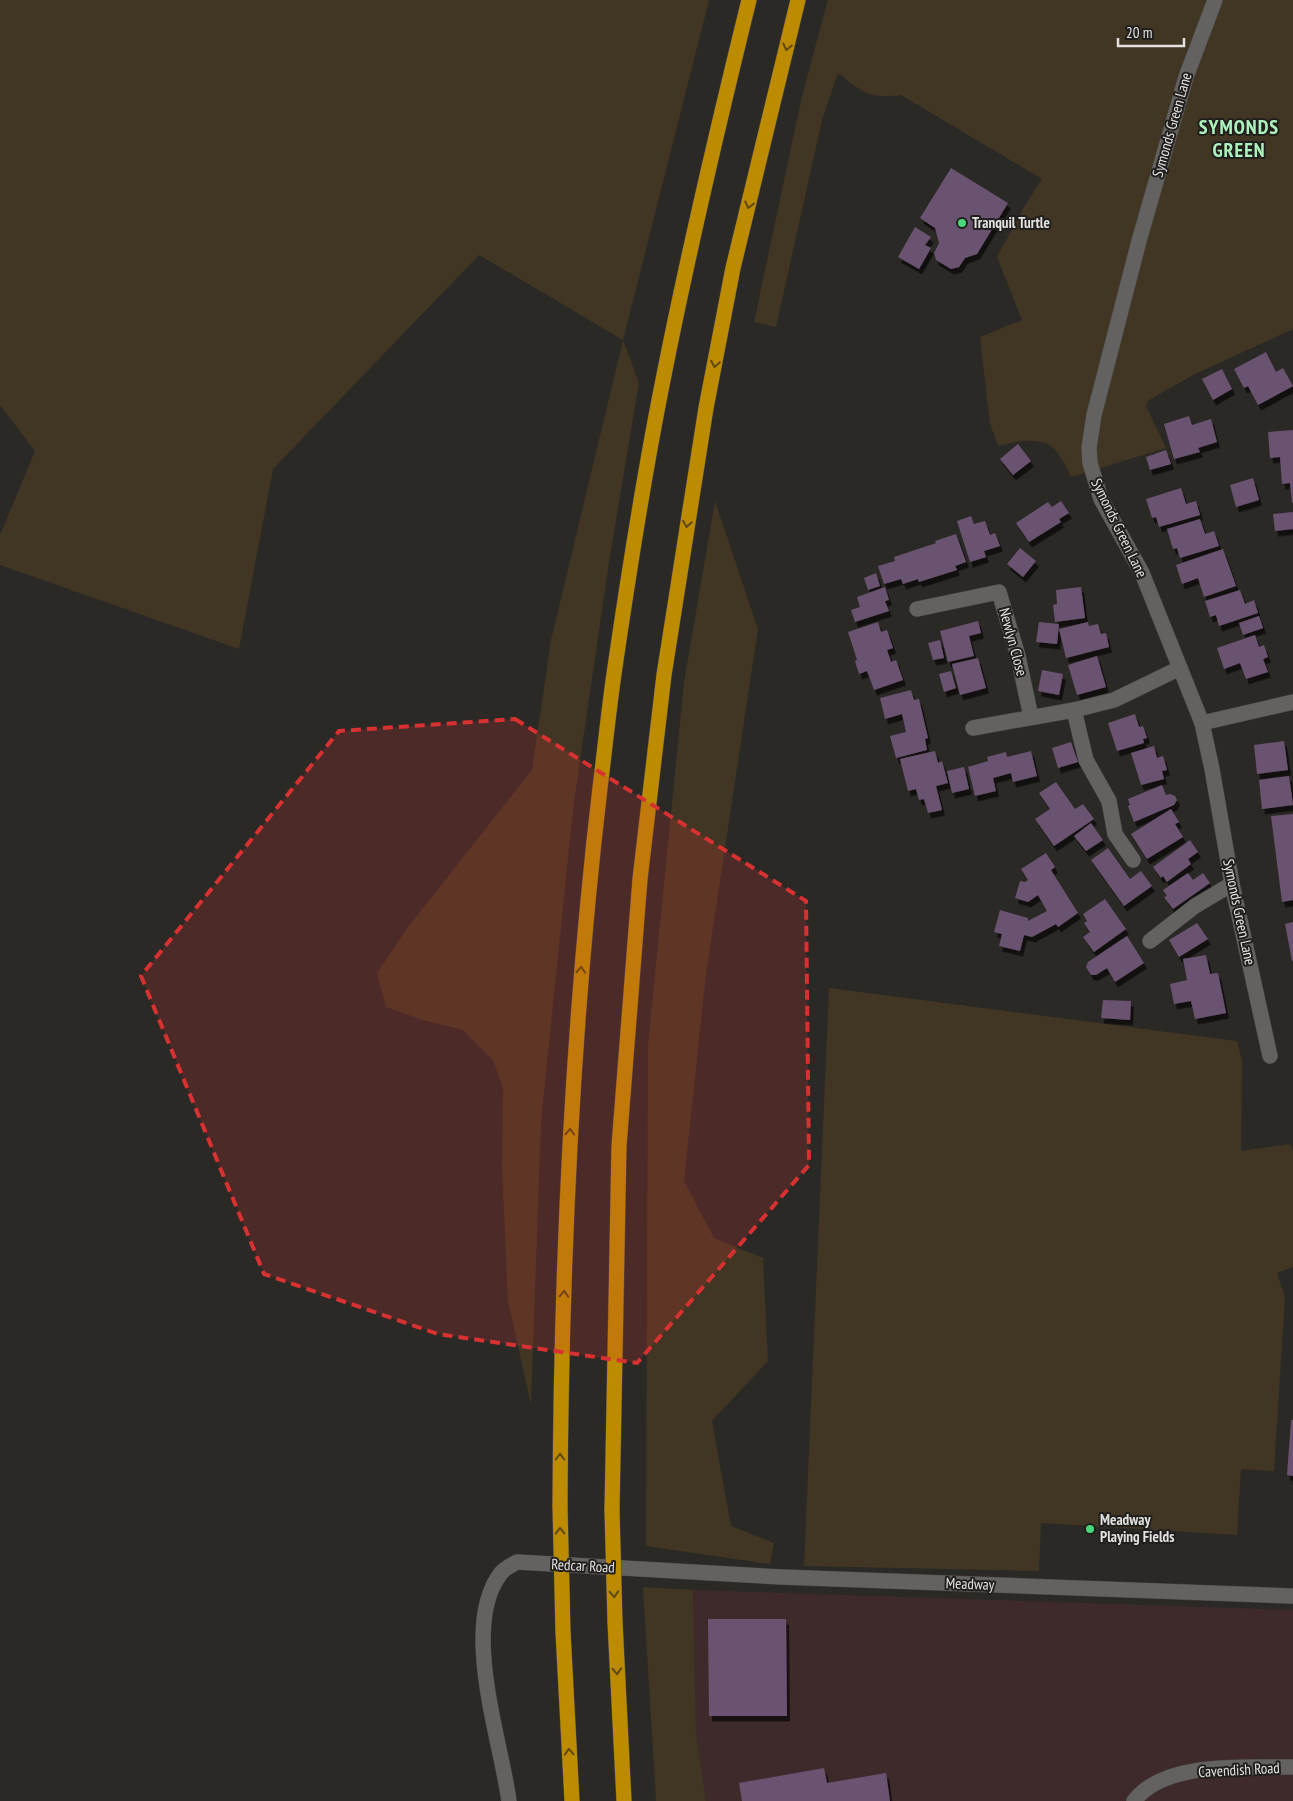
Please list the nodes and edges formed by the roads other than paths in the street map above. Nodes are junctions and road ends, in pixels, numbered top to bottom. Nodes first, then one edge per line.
1 (749, 0) edge
2 (798, 0) edge
3 (1215, 0) edge
4 (917, 609) dead end
5 (1180, 668) junction
6 (1293, 702) edge
7 (1074, 710) junction
8 (1031, 717) junction
9 (1202, 723) junction
10 (973, 728) dead end
11 (1133, 860) dead end
12 (1232, 884) junction
13 (1150, 941) dead end
14 (1270, 1056) dead end
15 (648, 1569) joint
16 (1293, 1596) edge
17 (1293, 1767) edge
18 (509, 1801) edge
19 (572, 1801) edge
20 (624, 1801) edge
21 (1134, 1801) edge

19 -> 1 highway, bridge
2 -> 20 highway, bridge
3 - 5 street, Symonds Green Lane
4 - 8 street, Newlyn Close
5 - 7 street
5 - 9 street, Symonds Green Lane
6 - 9 street
7 - 8 street
7 - 11 street
8 - 10 street
9 - 12 street, Symonds Green Lane
12 - 13 street
12 - 14 street, Symonds Green Lane
15 - 16 street, Meadway
15 - 18 street, Redcar Road
17 - 21 street, Cavendish Road

